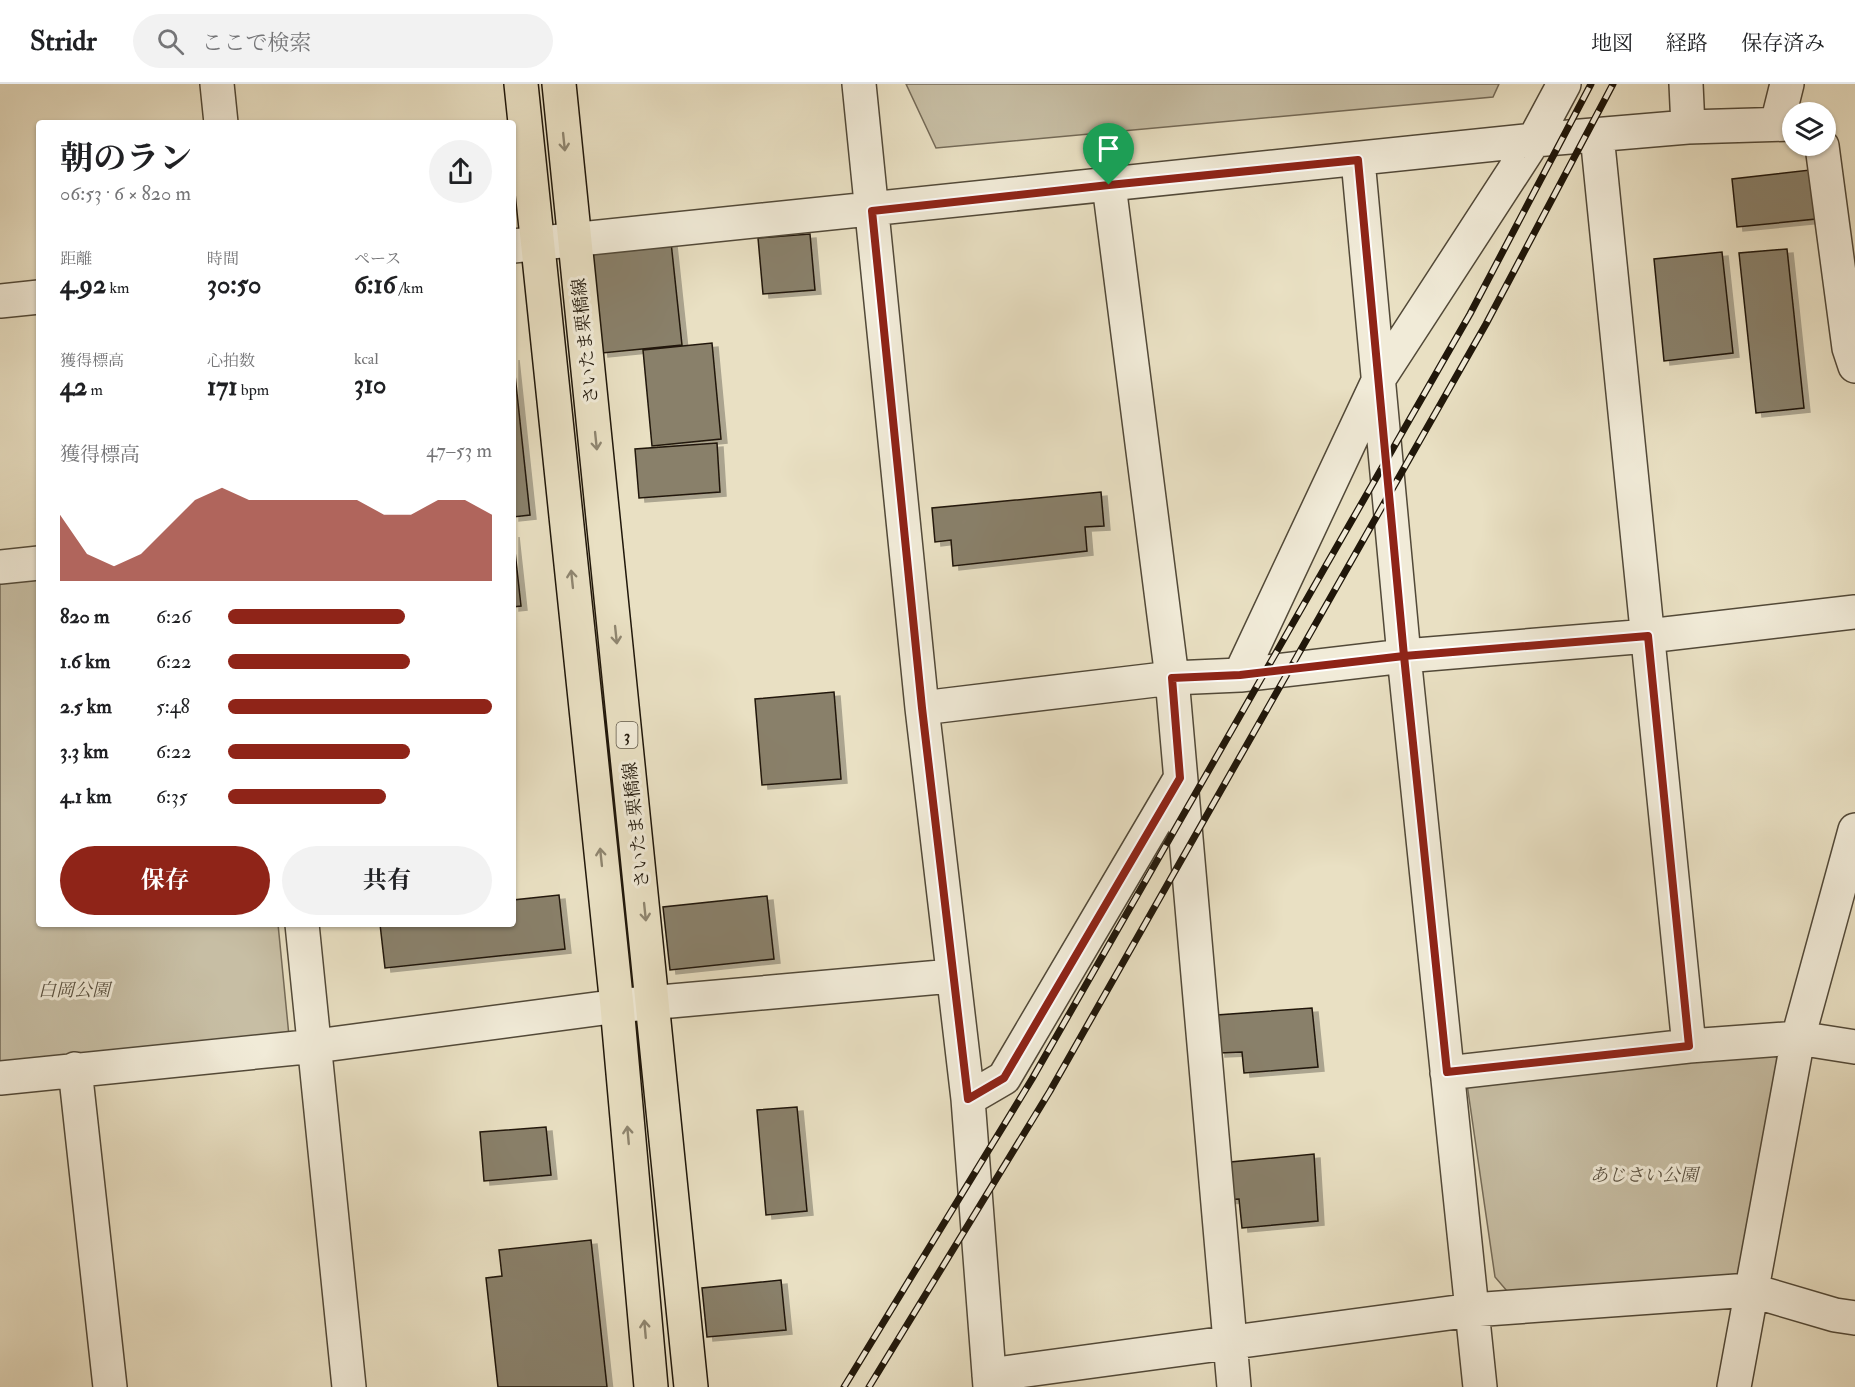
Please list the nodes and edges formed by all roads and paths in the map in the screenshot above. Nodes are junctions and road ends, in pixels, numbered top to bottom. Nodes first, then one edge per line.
1 (217, 84) edge
2 (521, 84) edge
3 (558, 84) edge
4 (859, 84) edge
5 (1564, 84) edge
6 (1686, 84) edge
7 (1787, 84) edge
8 (1786, 102) edge
9 (221, 120) edge
10 (1782, 124) edge
11 (1688, 127) junction
12 (1597, 135) junction
13 (1534, 140) junction
14 (1823, 156) edge
15 (1358, 160) junction
16 (1109, 185) junction
17 (872, 211) junction
18 (575, 241) junction
19 (525, 245) edge
20 (36, 297) edge
21 (0, 301) edge
22 (1855, 366) edge
23 (1380, 377) junction
24 (36, 563) edge
25 (0, 567) edge
26 (1855, 612) edge
27 (1648, 636) junction
28 (1404, 656) junction
29 (1240, 675) junction
30 (1172, 678) junction
31 (922, 708) junction
32 (1180, 778) junction
33 (1855, 830) edge
34 (302, 927) edge
35 (952, 976) junction
36 (654, 1004) junction
37 (616, 1006) junction
38 (1798, 1038) junction
39 (316, 1046) junction
40 (1689, 1046) junction
41 (1855, 1047) edge
42 (75, 1069) junction
43 (1447, 1072) junction
44 (0, 1078) edge
45 (968, 1099) junction
46 (1750, 1290) junction
47 (1472, 1310) junction
48 (1855, 1318) edge
49 (1229, 1342) junction
50 (989, 1381) edge
51 (110, 1387) edge
52 (349, 1387) edge
53 (651, 1387) edge
54 (691, 1387) edge
55 (1234, 1387) edge
56 (1480, 1387) edge
57 (1734, 1387) edge

1 - 9 street
2 - 19 main road, 3
3 -> 18 main road, さいたま栗橋線 / 3
4 - 17 street
5 - 13 street
6 - 11 street
7 - 8 street
10 - 11 street
11 - 12 street
12 - 13 street
12 - 27 street
13 - 15 street
13 - 23 street
14 - 22 street
15 - 16 street
15 - 23 street
16 - 17 street
16 - 30 street
17 - 18 street
17 - 31 street
18 - 19 street
18 -> 36 main road, さいたま栗橋線 / 3
37 -> 19 main road, 3
20 - 21 street
23 - 28 street
23 - 29 street
24 - 25 street
26 - 27 street
27 - 28 street
27 - 40 street
28 - 29 street
28 - 43 street
29 - 30 street
30 - 31 street
30 - 32 street
31 - 35 street
32 - 45 street
32 - 49 street
33 - 38 street
34 - 39 street
35 - 36 street
35 - 45 street
36 - 37 street
36 - 54 main road, さいたま栗橋線 / 3
37 - 39 street
53 -> 37 main road, 3
38 - 40 street
38 - 41 street
38 - 46 street
39 - 42 street
39 - 52 street
40 - 43 street
42 - 44 street
42 - 51 street
43 - 47 street
45 - 50 street
46 - 47 street
46 - 48 street
46 - 57 street
47 - 49 street
47 - 56 street
49 - 50 street
49 - 55 street

